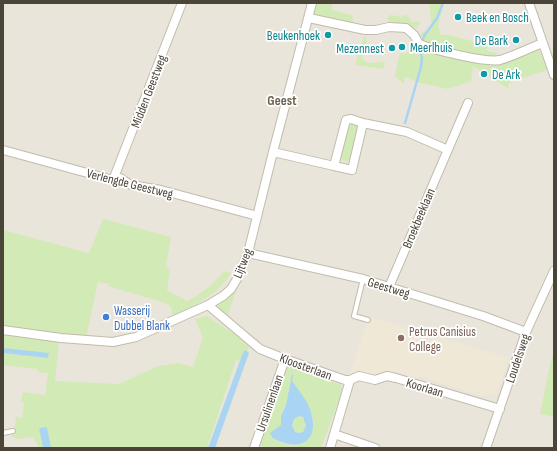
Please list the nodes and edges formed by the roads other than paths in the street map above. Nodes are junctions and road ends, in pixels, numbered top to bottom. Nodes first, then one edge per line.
1 (182, 3) edge
2 (312, 3) edge
3 (529, 3) edge
4 (309, 18) junction
5 (543, 43) junction
6 (554, 75) edge
7 (468, 103) dead end
8 (363, 123) junction
9 (3, 150) edge
10 (448, 150) junction
11 (273, 152) junction
12 (334, 166) junction
13 (113, 180) junction
14 (257, 216) junction
15 (248, 253) junction
16 (554, 271) edge
17 (363, 279) junction
18 (389, 287) junction
19 (208, 305) junction
20 (368, 320) dead end
21 (3, 330) edge
22 (526, 332) junction
23 (285, 359) junction
24 (350, 380) junction
25 (500, 409) junction
26 (13, 430) dead end
27 (3, 433) edge
28 (334, 434) junction
29 (489, 447) edge
30 (254, 448) edge
31 (330, 448) edge
32 (375, 448) edge

1 - 13 street, Midden Geestweg
2 - 4 street, Lijtweg
3 - 5 street
4 - 5 street
4 - 11 street, Lijtweg
5 - 6 street
7 - 10 street, Broekbeeklaan
8 - 10 street
8 - 12 street
8 - 12 street
9 - 13 street, Verlengde Geestweg
10 - 18 street, Broekbeeklaan
11 - 12 street
11 - 14 street, Lijtweg
13 - 14 street, Verlengde Geestweg
14 - 15 street, Lijtweg
15 - 17 street, Geestweg
15 - 19 street, Lijtweg
16 - 22 street, Loudelsweg
17 - 18 street, Geestweg
17 - 20 lane
18 - 22 street, Geestweg
19 - 21 street, Lijtweg
19 - 23 street, Kloosterlaan
22 - 25 street, Loudelsweg
23 - 24 street, Kloosterlaan
23 - 30 street, Ursulinenlaan
24 - 25 street, Koorlaan
24 - 28 street, Kloosterlaan
25 - 29 street, Loudelsweg
26 - 27 lane
28 - 31 street, Kloosterlaan
28 - 32 street

